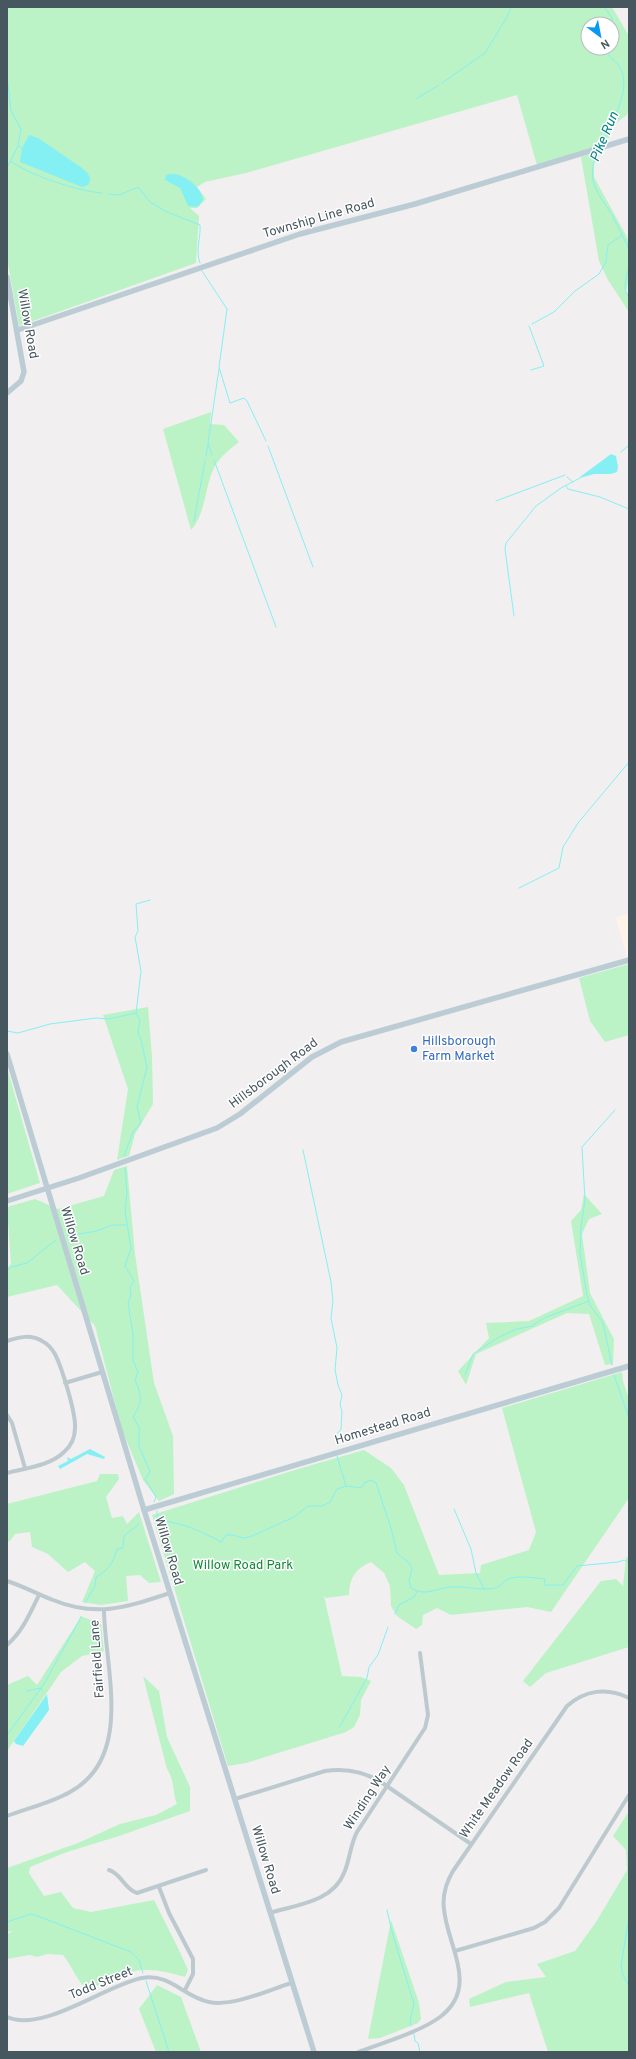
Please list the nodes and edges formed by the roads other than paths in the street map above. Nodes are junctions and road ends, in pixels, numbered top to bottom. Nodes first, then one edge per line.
1 (629, 139) edge
2 (7, 277) edge
3 (18, 330) junction
4 (7, 393) edge
5 (629, 960) edge
6 (7, 1054) edge
7 (47, 1189) junction
8 (7, 1201) edge
9 (7, 1340) edge
10 (629, 1366) edge
11 (102, 1372) junction
12 (65, 1383) junction
13 (7, 1415) edge
14 (24, 1468) junction
15 (7, 1473) edge
16 (144, 1510) junction
17 (7, 1581) edge
18 (170, 1593) junction
19 (39, 1595) junction
20 (104, 1610) junction
21 (7, 1645) edge
22 (420, 1653) dead end
23 (629, 1698) edge
24 (387, 1786) junction
25 (629, 1795) edge
26 (235, 1799) junction
27 (7, 1816) edge
28 (471, 1844) junction
29 (109, 1870) dead end
30 (206, 1870) dead end
31 (159, 1887) junction
32 (270, 1913) junction
33 (455, 1950) junction
34 (291, 1983) junction
35 (185, 1990) junction
36 (7, 2017) edge
37 (314, 2052) edge
38 (358, 2052) edge

1 - 3 street, Township Line Road
2 - 3 street, Willow Road
3 - 4 street, Willow Road
5 - 7 street, Hillsborough Road
6 - 7 street, Willow Road
7 - 8 street, Hillsborough Road
7 - 11 street, Willow Road
9 - 12 street
10 - 16 street, Homestead Road
11 - 12 street
11 - 16 street, Willow Road
12 - 14 street
13 - 14 street
14 - 15 street
16 - 18 street, Willow Road
17 - 19 street
18 - 20 street
18 - 26 street, Willow Road
19 - 20 street
19 - 21 street
20 - 27 street, Fairfield Lane
22 - 24 street, Winding Way
23 - 28 street, White Meadow Road
24 - 26 street
24 - 28 street
24 - 32 street, Winding Way
25 - 33 street
26 - 32 street, Willow Road
28 - 33 street, White Meadow Road
29 - 31 street
30 - 31 street
31 - 35 street
32 - 34 street, Willow Road
33 - 38 street, White Meadow Road
34 - 35 street, Todd Street
34 - 37 street, Willow Road
35 - 36 street, Todd Street

